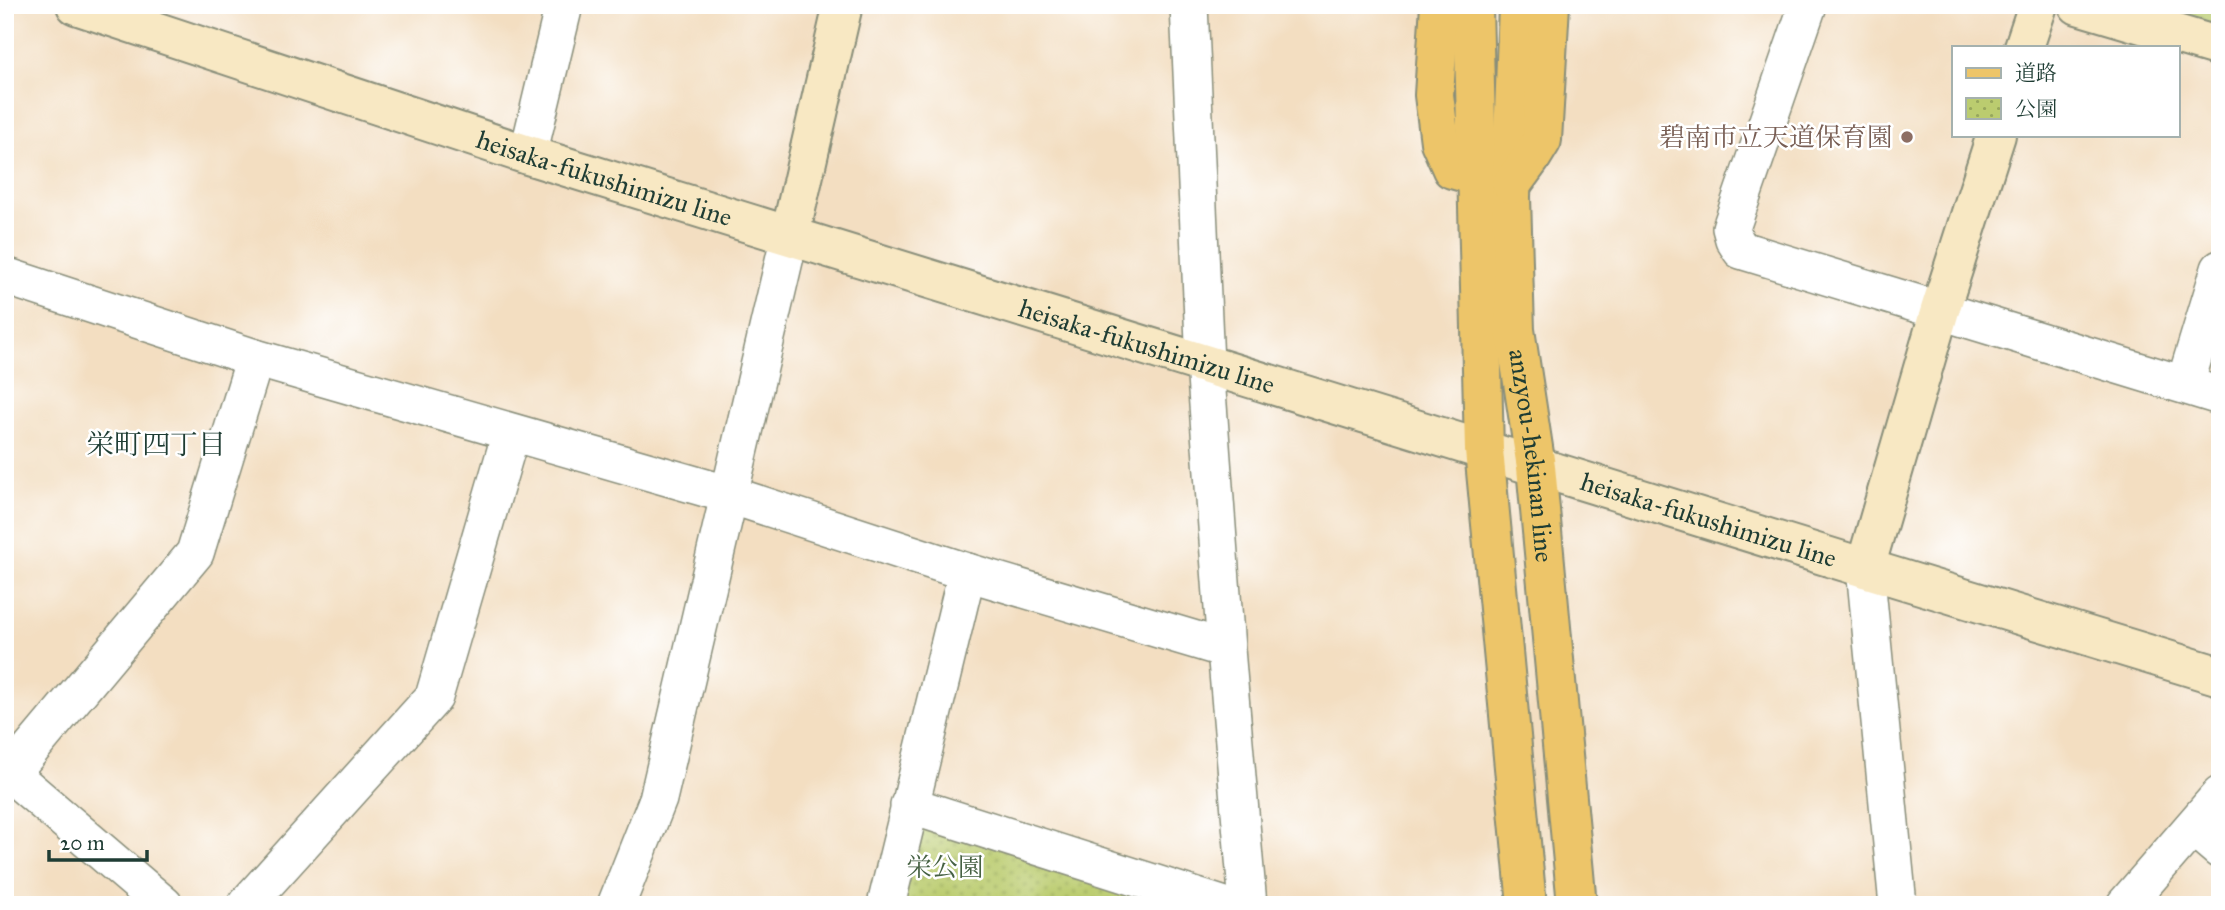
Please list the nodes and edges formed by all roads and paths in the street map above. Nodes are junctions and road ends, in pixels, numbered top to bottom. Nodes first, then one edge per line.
1 (76, 5) edge
2 (564, 5) edge
3 (843, 5) edge
4 (1189, 5) edge
5 (1440, 5) edge
6 (1473, 5) edge
7 (1518, 5) edge
8 (1550, 5) edge
9 (1808, 5) edge
10 (2038, 5) edge
11 (2078, 5) edge
12 (2024, 46) edge
13 (2220, 47) edge
14 (1996, 136) edge
15 (528, 155) junction
16 (1494, 180) junction
17 (790, 235) junction
18 (2220, 269) edge
19 (5, 276) edge
20 (1940, 310) junction
21 (255, 358) junction
22 (1205, 364) junction
23 (2185, 384) junction
24 (2220, 396) edge
25 (511, 433) junction
26 (1484, 450) junction
27 (1536, 467) junction
28 (730, 495) junction
29 (1865, 568) junction
30 (967, 572) junction
31 (1226, 649) junction
32 (2220, 676) edge
33 (8, 771) edge
34 (2220, 795) edge
35 (909, 805) junction
36 (2193, 827) junction
37 (2220, 850) edge
38 (164, 905) edge
39 (246, 905) edge
40 (617, 905) edge
41 (887, 905) edge
42 (1222, 905) edge
43 (1248, 905) edge
44 (1527, 905) edge
45 (1577, 905) edge
46 (1898, 905) edge
47 (2125, 905) edge

1 - 15 main road, heisaka-fukushimizu line
2 - 15 street
3 - 17 main road
4 - 22 street
5 - 16 main road
6 - 16 main road, anzyou-hekinan line
7 - 16 main road, anzyou-hekinan line
8 - 16 main road
9 - 20 street
10 - 12 main road
11 - 13 main road
14 - 20 main road
15 - 17 main road, heisaka-fukushimizu line
16 - 26 main road, anzyou-hekinan line
16 - 27 main road, anzyou-hekinan line
17 - 22 main road, heisaka-fukushimizu line
17 - 28 street
18 - 23 street
19 - 21 street
20 - 23 street
20 - 29 main road
21 - 25 street
21 - 33 street
22 - 26 main road, heisaka-fukushimizu line
22 - 31 street
23 - 24 street
25 - 28 street
25 - 39 street
26 - 27 main road, heisaka-fukushimizu line
26 - 44 main road, anzyou-hekinan line
27 - 29 main road, heisaka-fukushimizu line
27 - 45 main road, anzyou-hekinan line
28 - 30 street
28 - 40 street
29 - 32 main road, heisaka-fukushimizu line
29 - 46 street
30 - 31 street
30 - 35 street
31 - 43 street
33 - 38 street
34 - 36 street
35 - 41 street
35 - 42 street
36 - 37 street
36 - 47 street

